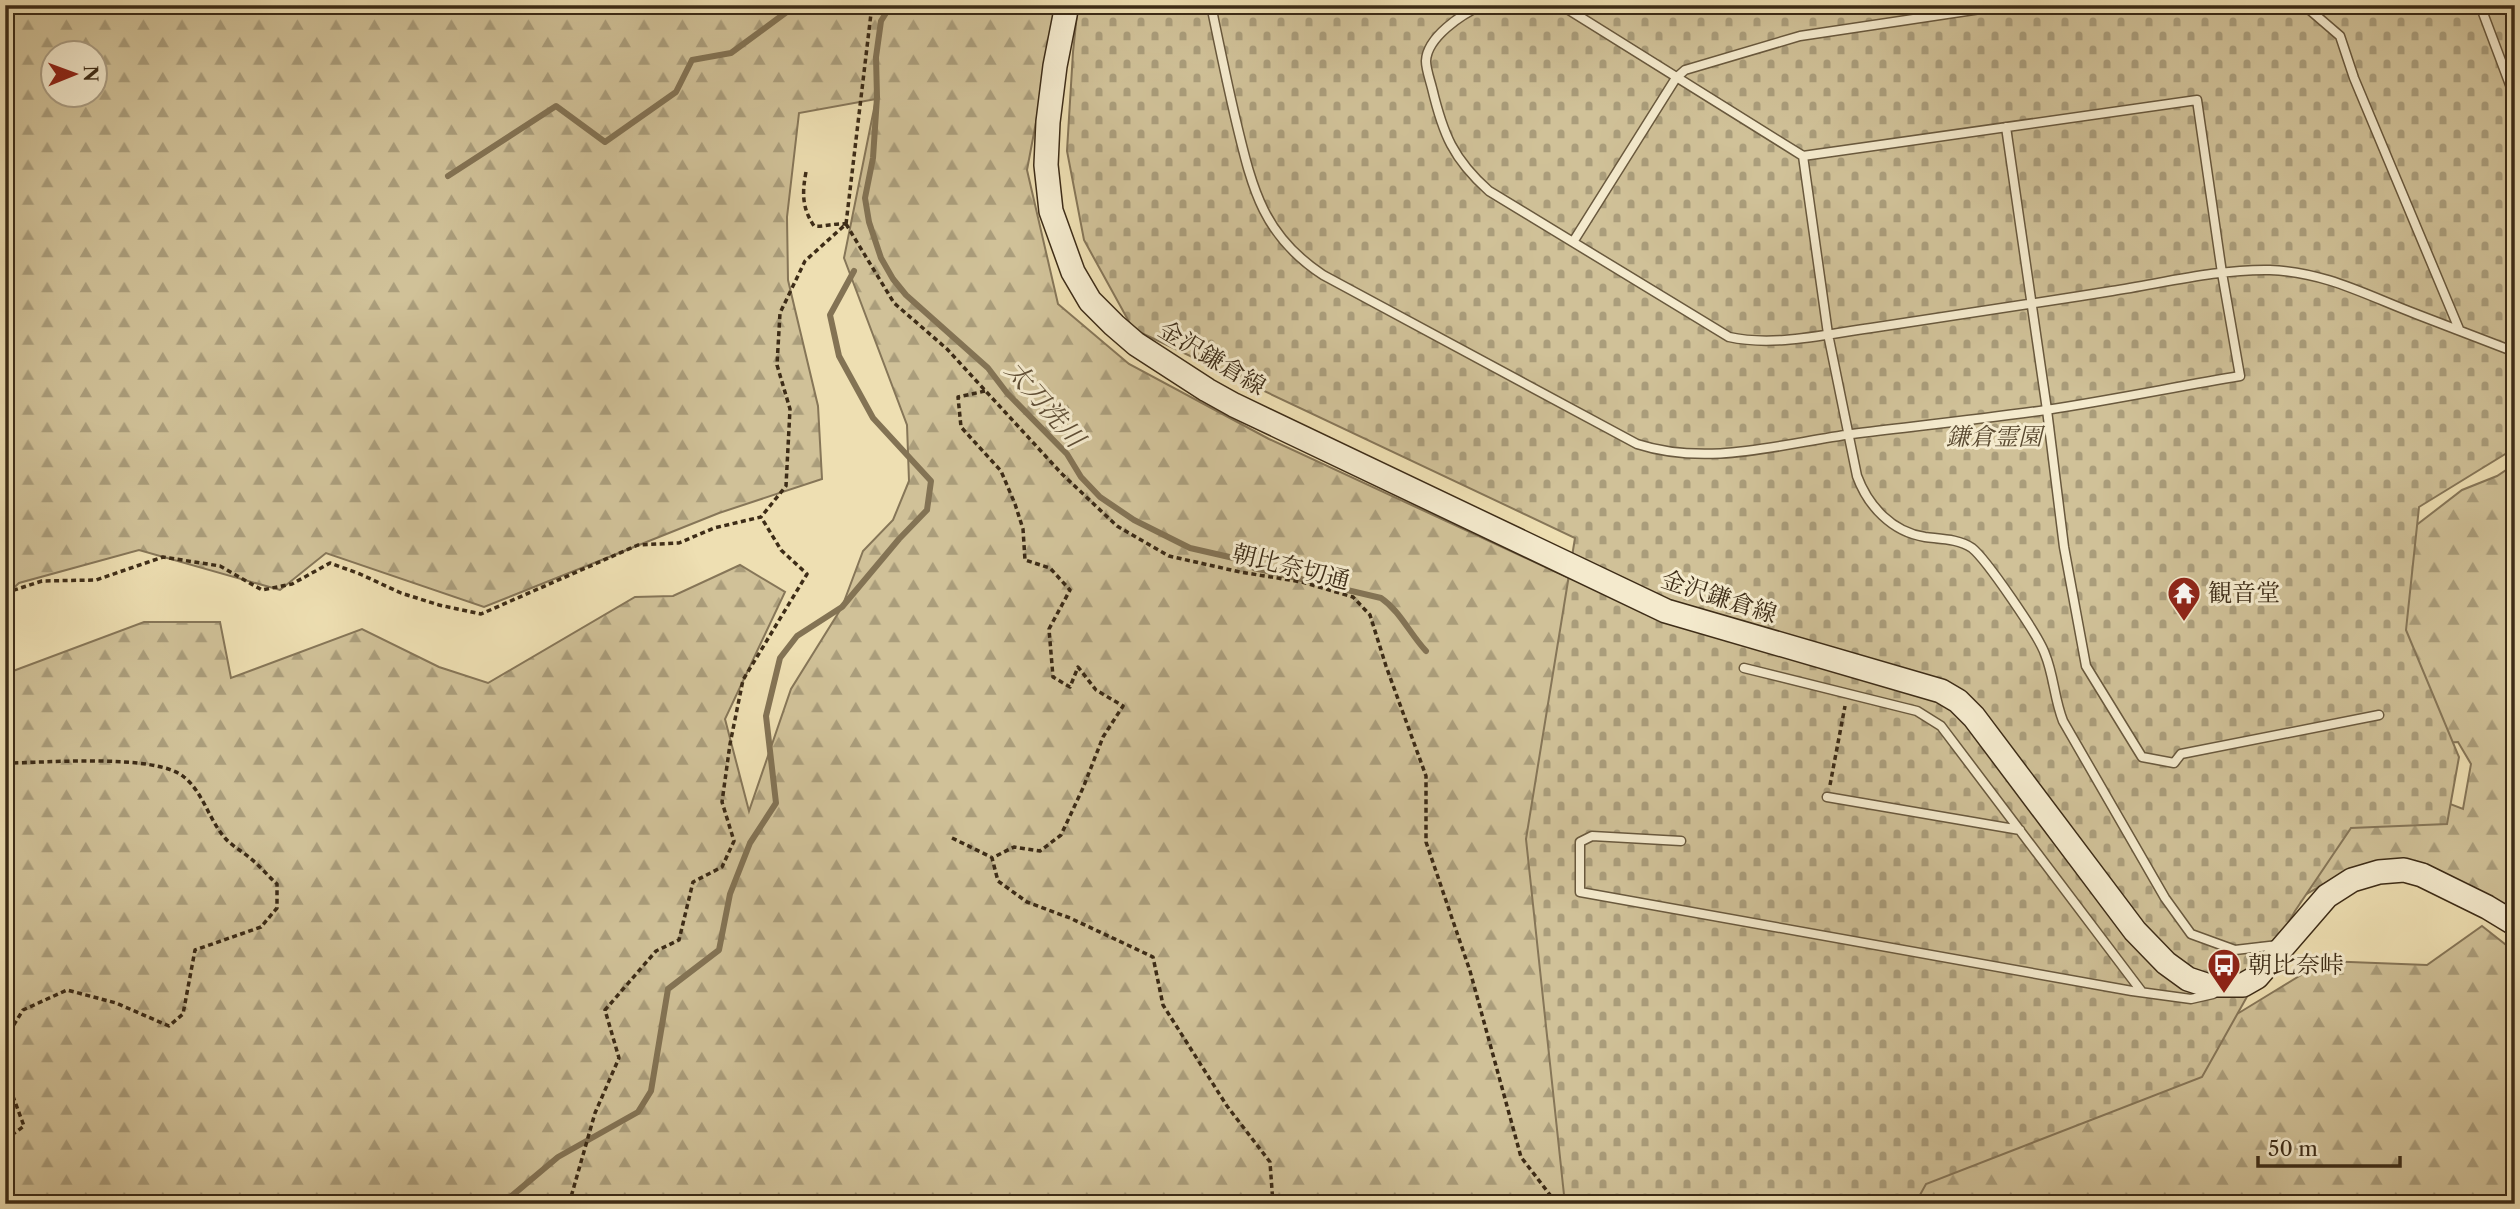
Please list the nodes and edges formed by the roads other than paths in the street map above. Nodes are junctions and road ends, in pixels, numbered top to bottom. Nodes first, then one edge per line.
1 (1067, 5) edge
2 (1211, 5) edge
3 (1482, 5) edge
4 (1561, 5) edge
5 (2007, 5) edge
6 (2304, 5) edge
7 (2480, 5) edge
8 (1676, 78) junction
9 (2515, 98) edge
10 (2007, 127) junction
11 (1803, 156) junction
12 (1573, 242) junction
13 (2222, 273) junction
14 (2031, 305) junction
15 (2459, 329) junction
16 (1828, 334) junction
17 (2515, 352) edge
18 (2048, 410) junction
19 (1850, 435) junction
20 (1744, 668) dead end
21 (2379, 715) dead end
22 (1827, 797) road end
23 (2020, 830) junction
24 (1681, 841) dead end
25 (2515, 924) edge
26 (2287, 944) junction
27 (2243, 985) junction
28 (2143, 992) junction

1 - 27 main road, 金沢鎌倉線
2 - 19 lane
3 - 12 lane
4 - 8 lane
5 - 8 lane
6 - 15 lane
7 - 9 lane
8 - 11 lane
8 - 12 lane
10 - 11 lane
10 - 13 lane
10 - 14 lane
11 - 16 lane
12 - 16 lane
13 - 14 lane
13 - 15 lane
13 - 18 lane
14 - 16 lane
14 - 18 lane
15 - 17 lane
16 - 19 lane
18 - 19 lane
18 - 21 lane
19 - 26 lane
20 - 23 lane
22 - 23 lane
23 - 28 lane
24 - 28 lane
25 - 26 main road
26 - 27 main road
27 - 28 lane

